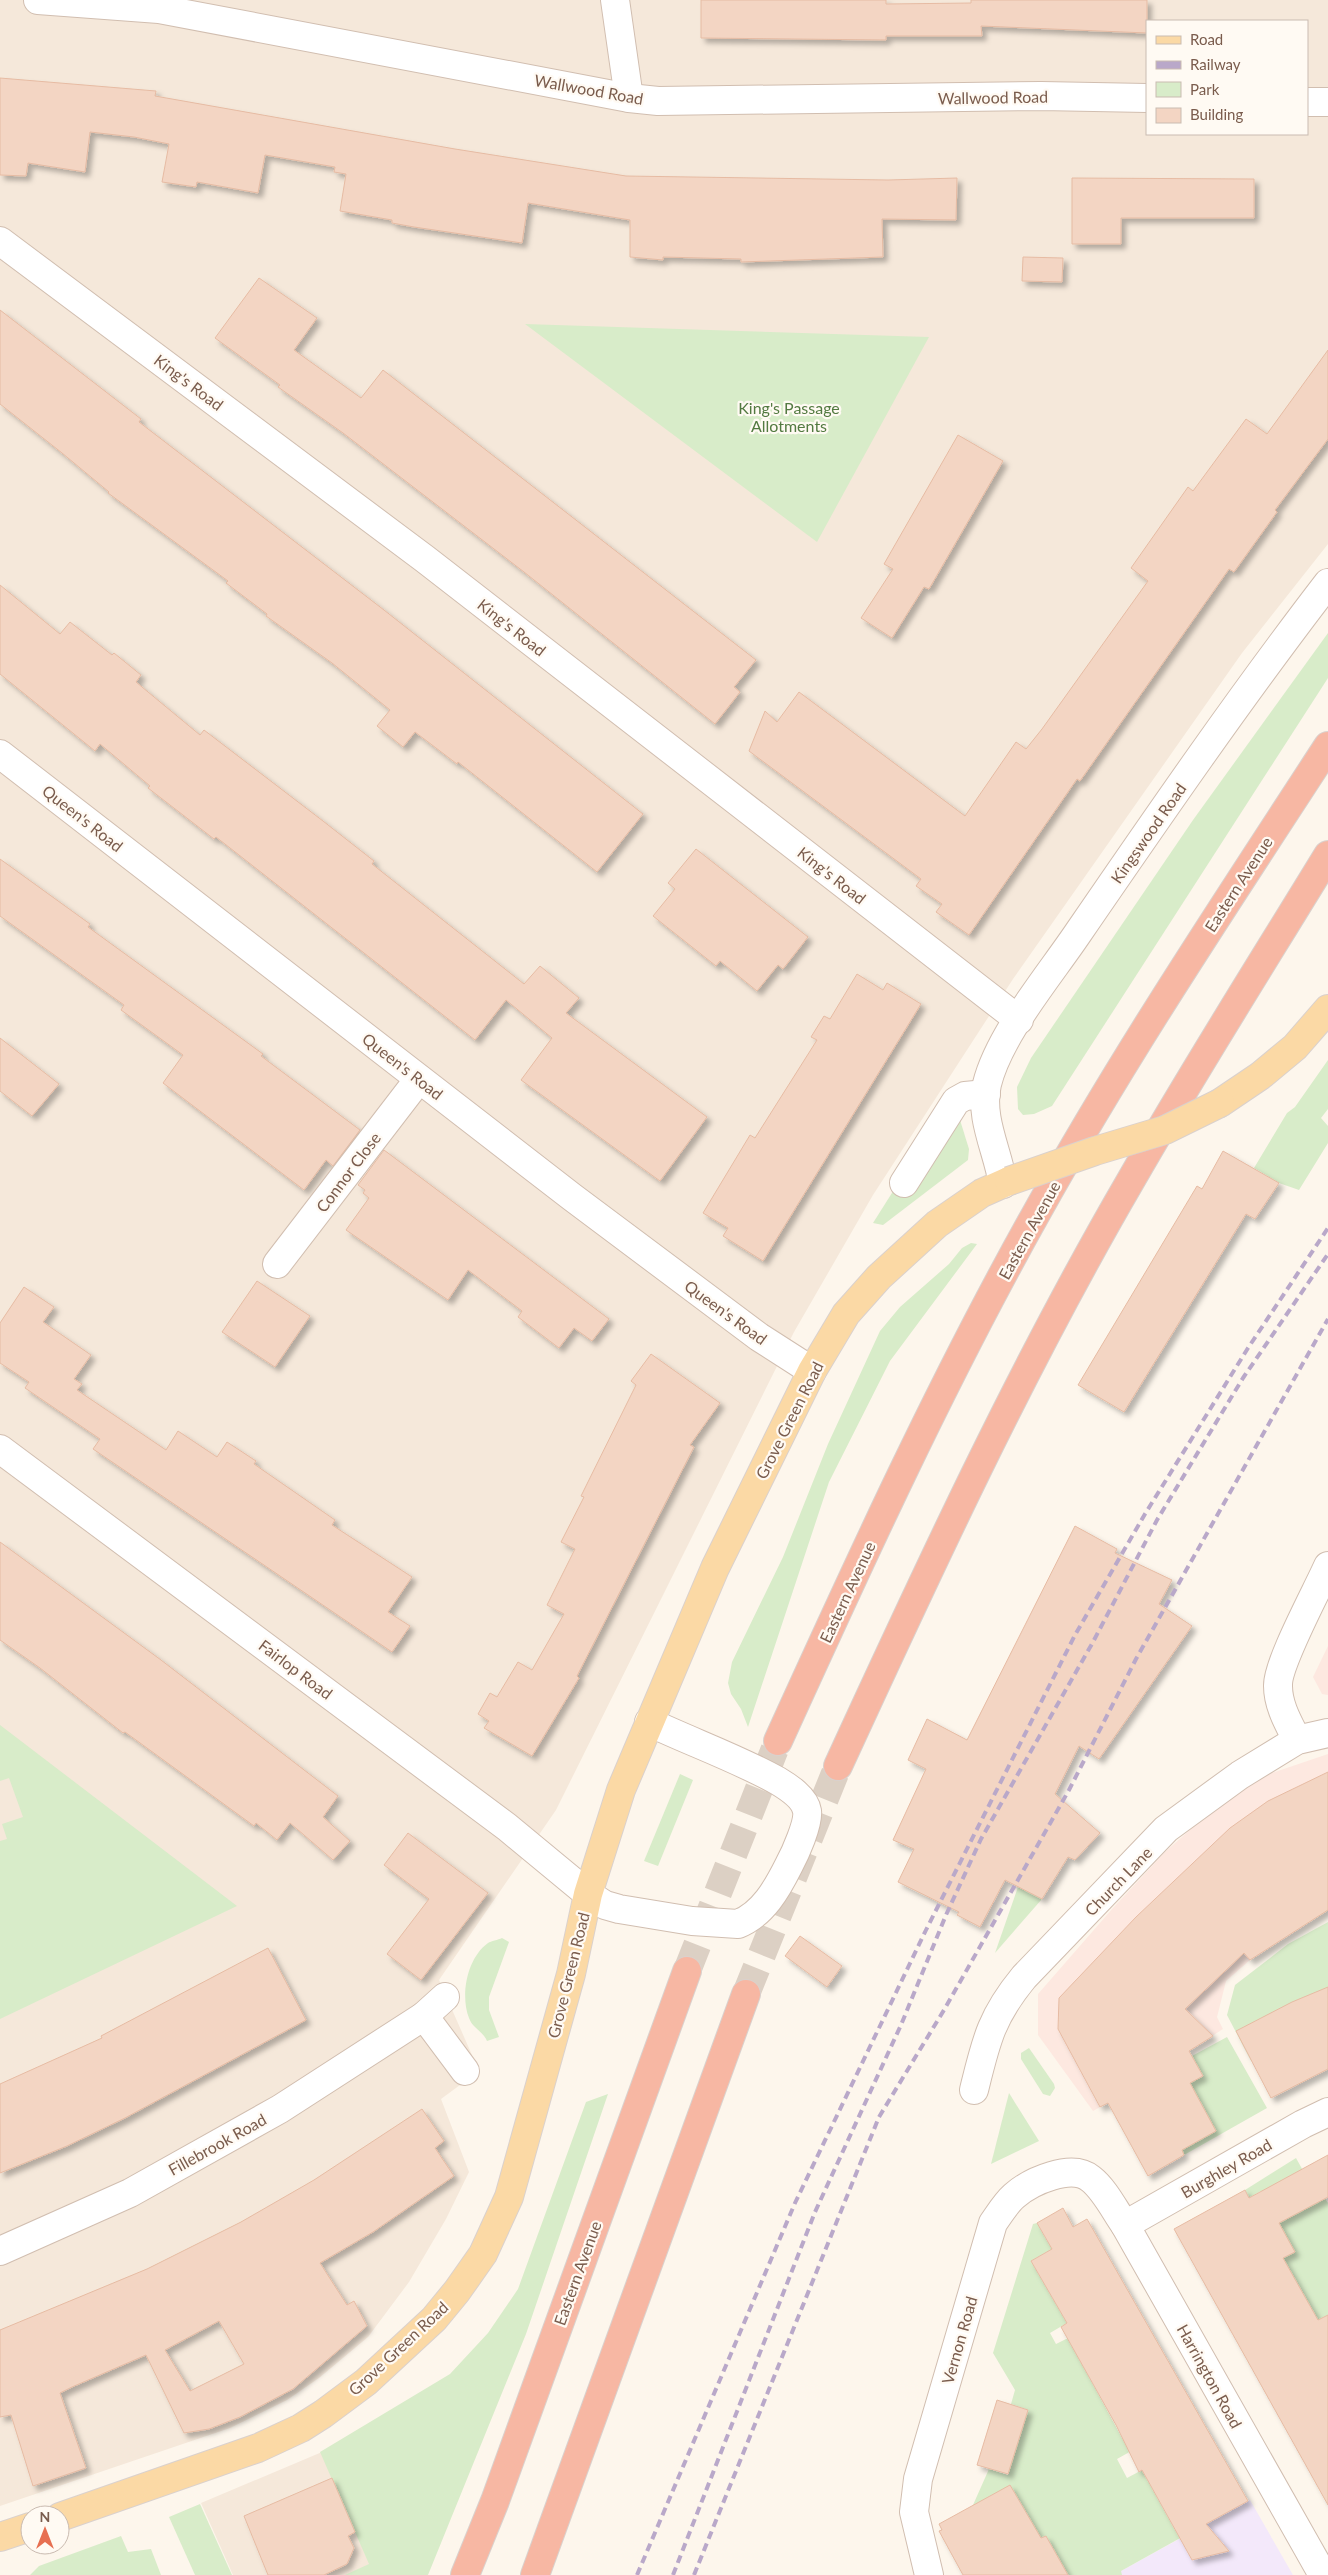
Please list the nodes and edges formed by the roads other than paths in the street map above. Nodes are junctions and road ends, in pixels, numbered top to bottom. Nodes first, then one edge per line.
1 (38, 0) edge
2 (615, 0) edge
3 (629, 98) junction
4 (1146, 98) edge
5 (1308, 102) edge
6 (1328, 102) edge
7 (0, 241) edge
8 (1328, 583) edge
9 (1328, 746) edge
10 (0, 754) edge
11 (1328, 855) edge
12 (1328, 1009) edge
13 (1019, 1020) junction
14 (419, 1079) junction
15 (986, 1094) junction
16 (904, 1183) dead end
17 (1006, 1183) junction
18 (277, 1264) dead end
19 (812, 1371) junction
20 (0, 1450) edge
21 (1328, 1566) edge
22 (649, 1722) junction
23 (1328, 1733) edge
24 (1297, 1740) junction
25 (778, 1742) tunnel mouth
26 (838, 1766) tunnel mouth
27 (588, 1894) junction
28 (686, 1971) tunnel mouth
29 (746, 1994) tunnel mouth
30 (446, 1997) dead end
31 (424, 2016) junction
32 (464, 2072) dead end
33 (974, 2090) dead end
34 (1328, 2112) edge
35 (1092, 2179) joint
36 (1125, 2225) junction
37 (0, 2251) edge
38 (70, 2514) edge
39 (20, 2530) edge
40 (0, 2537) edge
41 (465, 2575) edge
42 (535, 2575) edge
43 (929, 2575) edge
44 (1323, 2575) edge

1 - 3 street, Wallwood Road
2 - 3 street
3 - 4 street, Wallwood Road
5 - 6 street
7 - 13 street, King's Road
8 - 13 street, Kingswood Road
9 - 25 highway, Eastern Avenue
10 - 14 street, Queen's Road
11 - 26 highway
12 - 17 main road, Grove Green Road, bridge
13 - 15 street, Kingswood Road
14 - 18 street, Connor Close
14 - 19 street, Queen's Road
15 - 16 street
15 - 17 street, Kingswood Road
17 - 19 main road, Grove Green Road
19 - 22 main road, Grove Green Road
20 - 27 street, Fairlop Road
21 - 24 street
22 - 27 main road, Grove Green Road
22 - 27 street, Grove Green Road
23 - 24 street, Church Lane
24 - 33 street, Church Lane
27 - 38 main road, Grove Green Road
28 - 41 highway, Eastern Avenue
29 - 42 highway
30 - 31 street, Fillebrook Road
31 - 32 street
31 - 37 street, Fillebrook Road
34 - 36 street, Burghley Road
35 - 36 street, Harrington Road
35 - 43 street, Vernon Road
36 - 44 street, Harrington Road
39 - 40 main road

